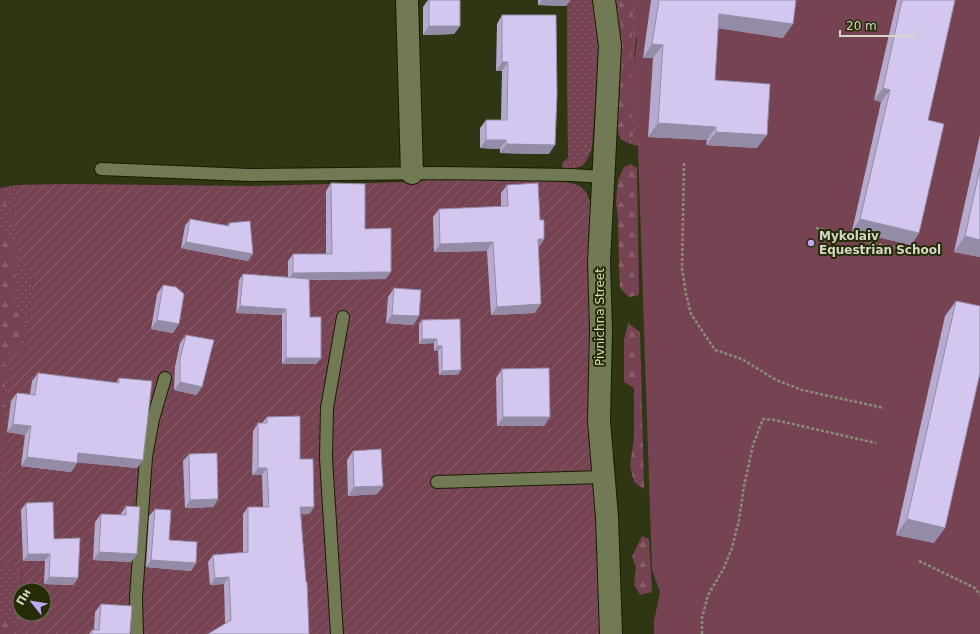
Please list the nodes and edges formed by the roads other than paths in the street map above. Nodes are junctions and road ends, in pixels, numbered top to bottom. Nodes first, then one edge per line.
1 (407, 0) edge
2 (604, 0) edge
3 (101, 169) dead end
4 (412, 173) junction
5 (604, 177) junction
6 (343, 317) dead end
7 (164, 378) dead end
8 (603, 477) junction
9 (437, 482) dead end
10 (137, 634) edge
11 (337, 634) edge
12 (611, 634) edge

1 - 4 street
2 - 5 street, Pivnichna Street
3 - 4 lane
4 - 5 lane
5 - 8 street, Pivnichna Street
6 - 11 lane
7 - 10 lane
8 - 9 lane
8 - 12 street, Pivnichna Street

